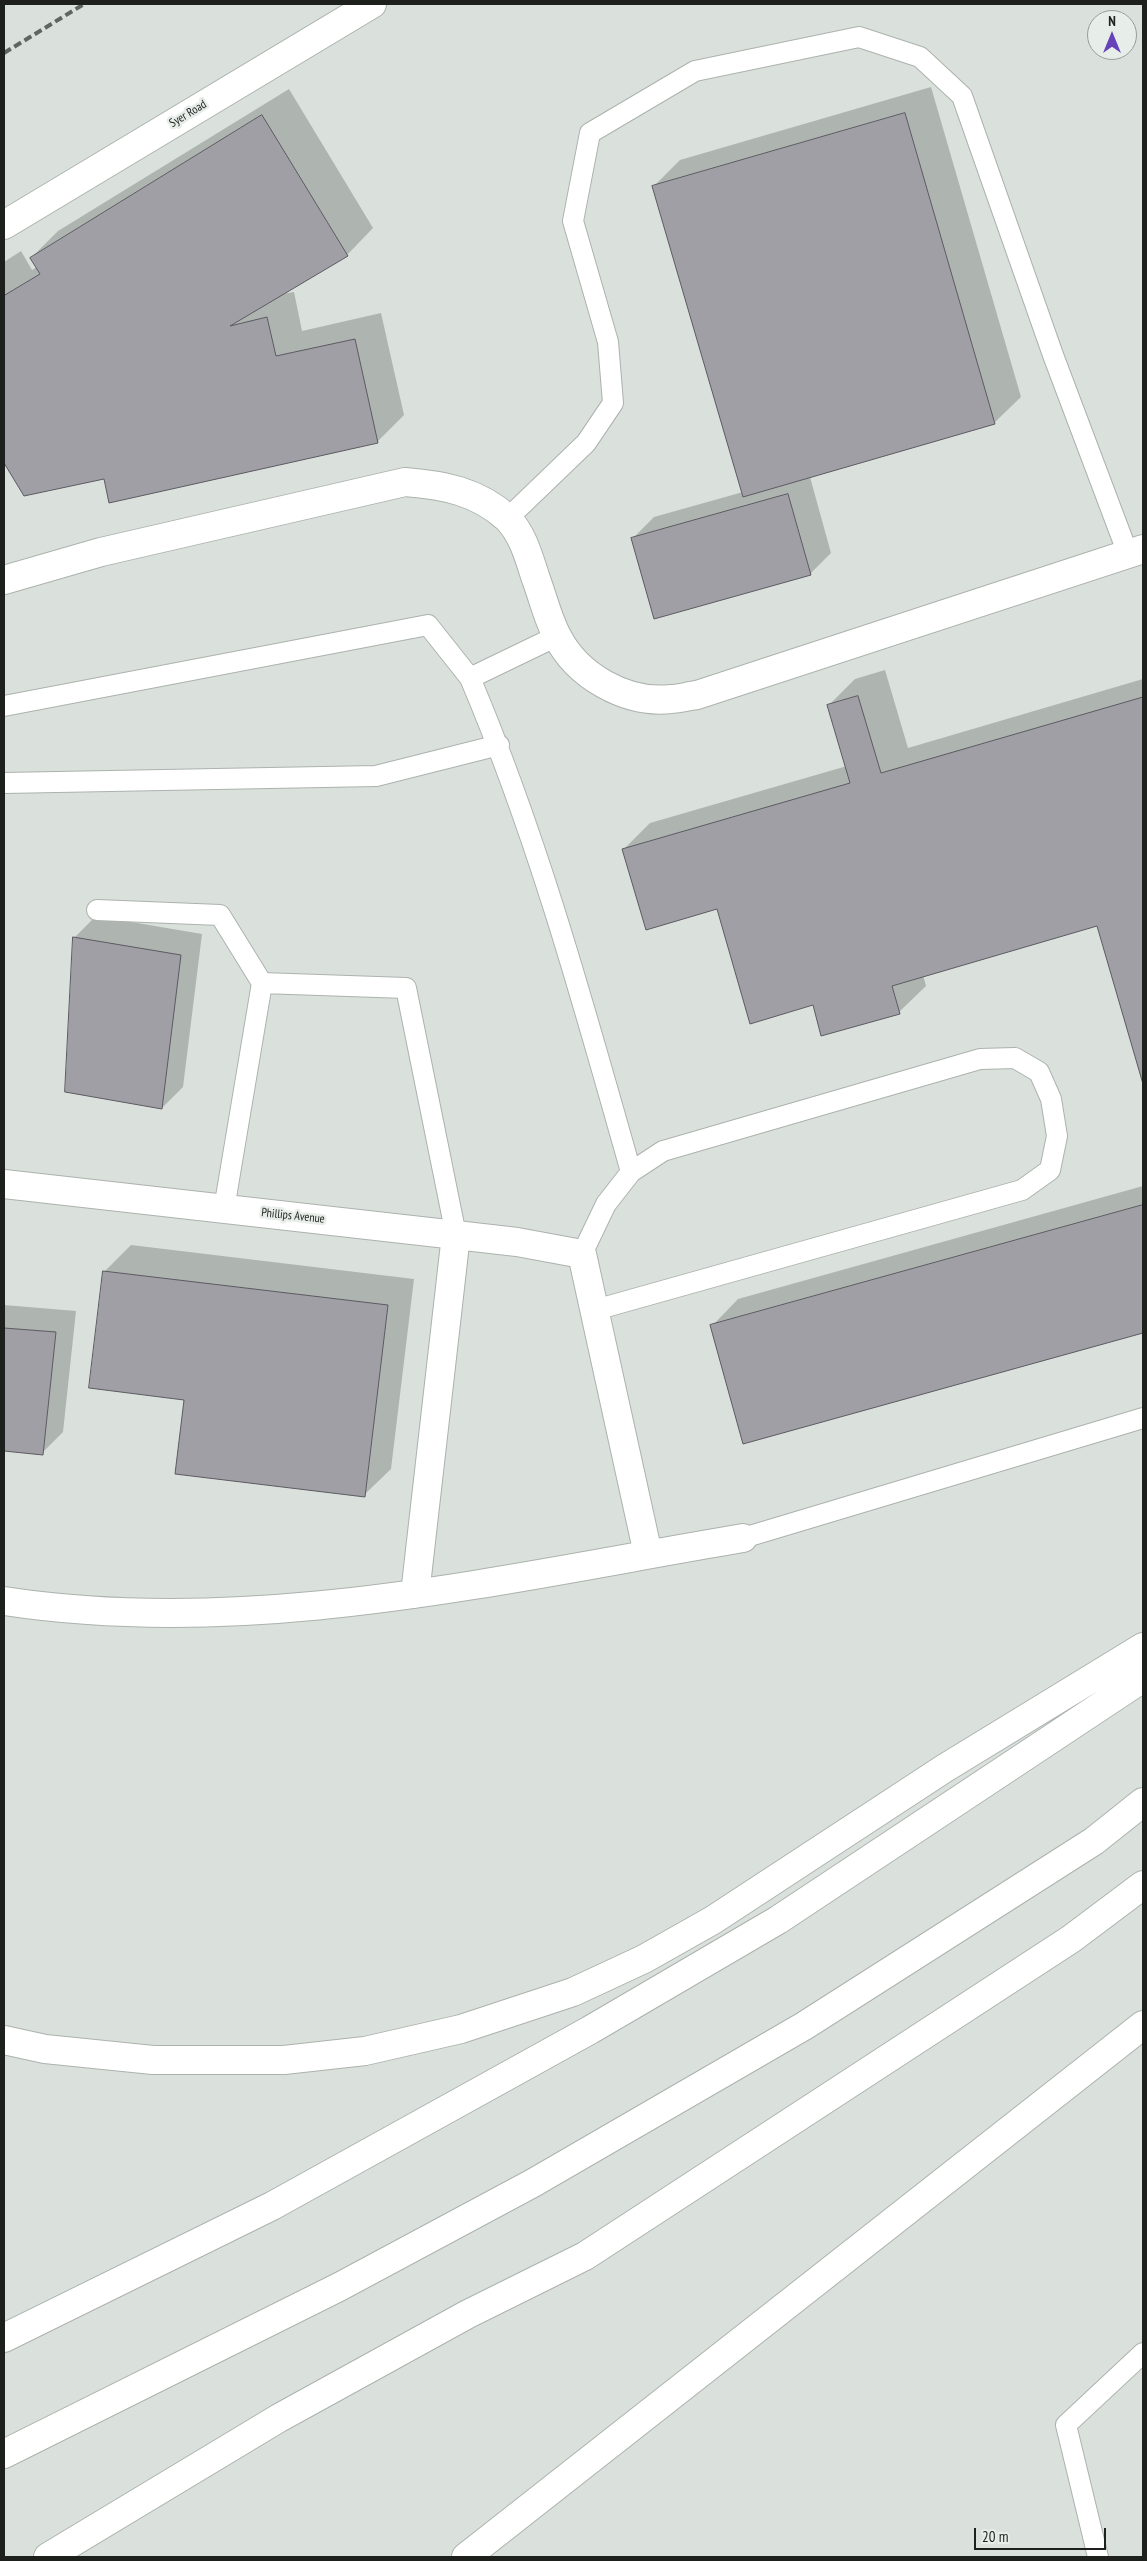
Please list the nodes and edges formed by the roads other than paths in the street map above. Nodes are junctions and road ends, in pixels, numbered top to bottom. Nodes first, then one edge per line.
1 (372, 4) edge
2 (4, 224) edge
3 (507, 518) junction
4 (1135, 551) edge
5 (4, 580) edge
6 (557, 636) junction
7 (470, 678) junction
8 (4, 706) edge
9 (499, 745) junction
10 (4, 783) edge
11 (97, 910) dead end
12 (262, 983) junction
13 (631, 1172) junction
14 (4, 1184) edge
15 (224, 1209) junction
16 (456, 1234) junction
17 (582, 1254) junction
18 (595, 1310) junction
19 (1143, 1418) edge
20 (743, 1538) joint
21 (648, 1554) junction
22 (415, 1594) junction
23 (4, 1601) edge
24 (1143, 1648) edge
25 (1143, 1678) edge
26 (1143, 1802) edge
27 (1143, 1885) edge
28 (1143, 2025) edge
29 (4, 2040) edge
30 (4, 2338) edge
31 (1143, 2353) edge
32 (4, 2454) edge
33 (48, 2557) edge
34 (466, 2557) edge
35 (1098, 2557) edge

1 - 2 main road, Syer Road
3 - 4 lane
3 - 5 main road
3 - 6 main road
4 - 6 main road
6 - 7 lane
7 - 8 lane
7 - 9 lane
9 - 10 lane
9 - 13 lane
11 - 12 lane
12 - 15 lane
12 - 16 lane
13 - 17 lane
13 - 18 lane
14 - 15 main road, Phillips Avenue
15 - 16 main road, Phillips Avenue
16 - 17 main road, Phillips Avenue
16 - 22 main road
17 - 18 main road
18 - 21 main road
19 - 20 lane
20 - 21 main road
21 - 22 main road
22 - 23 main road
24 - 29 main road
25 - 30 main road
26 - 32 main road
27 - 33 main road
28 - 34 main road
31 - 35 lane

